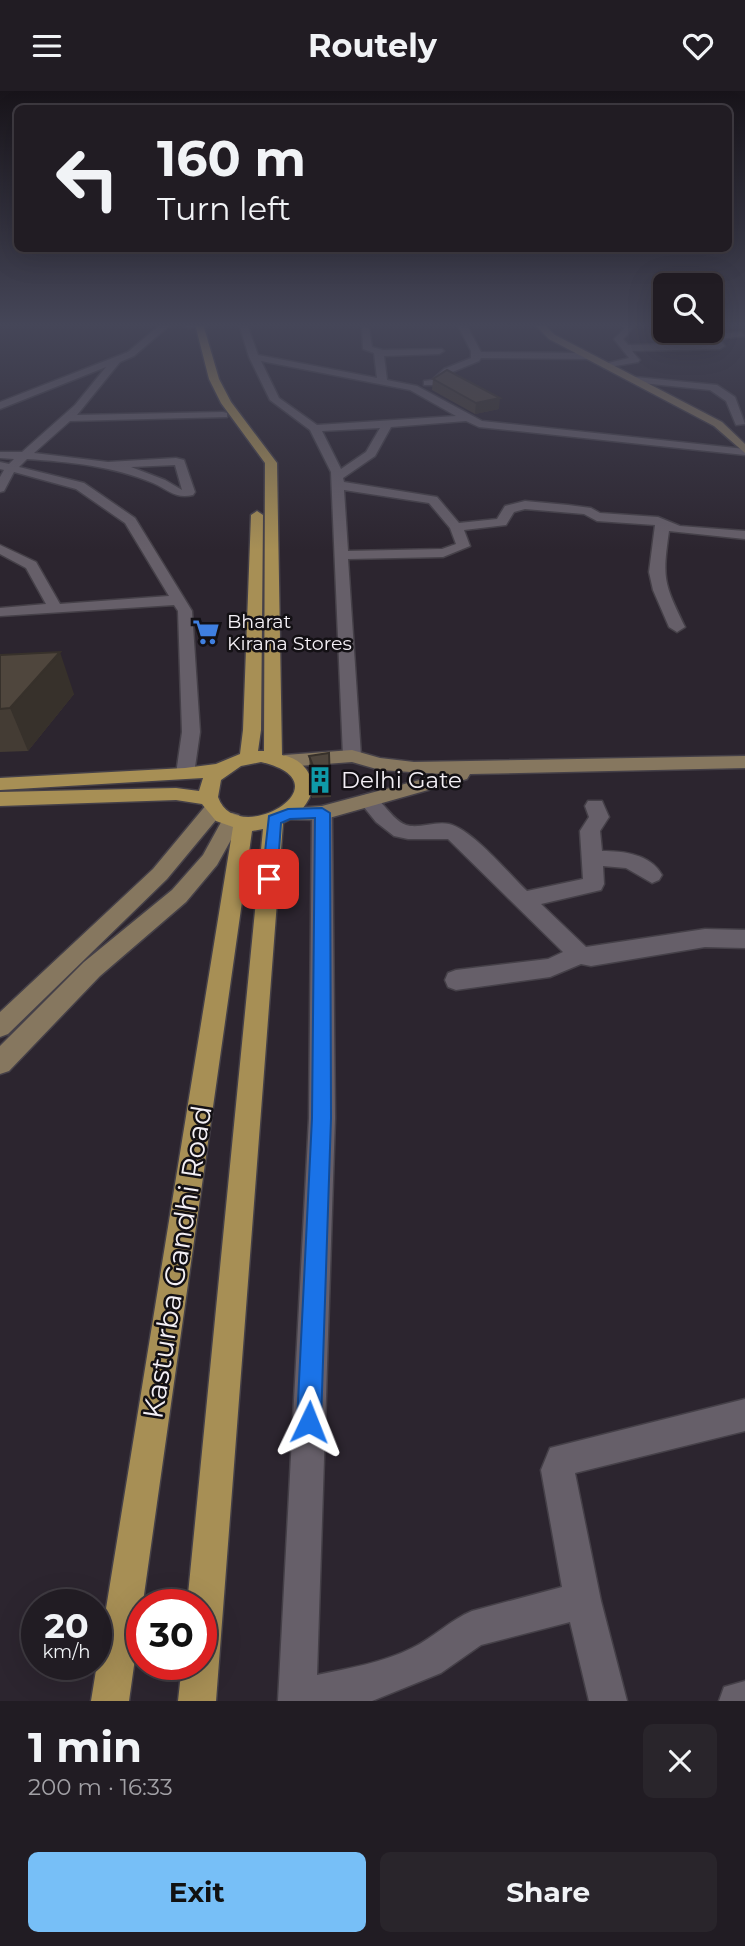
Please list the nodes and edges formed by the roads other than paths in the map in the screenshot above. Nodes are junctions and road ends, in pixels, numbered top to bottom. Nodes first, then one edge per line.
1 (18, 399) edge
2 (85, 399) edge
3 (214, 399) edge
4 (224, 399) edge
5 (275, 399) edge
6 (433, 399) edge
7 (671, 399) edge
8 (731, 399) edge
9 (0, 406) edge
10 (223, 415) junction
11 (67, 418) junction
12 (468, 418) junction
13 (740, 423) dead end
14 (387, 424) junction
15 (316, 428) junction
16 (745, 451) edge
17 (0, 455) edge
18 (24, 456) junction
19 (108, 464) junction
20 (5, 466) edge
21 (337, 481) junction
22 (0, 488) edge
23 (663, 525) junction
24 (456, 527) junction
25 (745, 535) edge
26 (0, 549) edge
27 (340, 555) junction
28 (178, 600) junction
29 (55, 608) junction
30 (0, 612) edge
31 (677, 628) dead end
32 (352, 756) junction
33 (248, 758) junction
34 (279, 759) junction
35 (745, 762) edge
36 (487, 768) junction
37 (221, 769) junction
38 (185, 774) junction
39 (0, 784) edge
40 (0, 799) edge
41 (368, 801) junction
42 (595, 806) dead end
43 (224, 813) junction
44 (322, 813) junction
45 (281, 817) junction
46 (593, 859) junction
47 (652, 875) dead end
48 (523, 900) junction
49 (745, 939) edge
50 (580, 955) junction
51 (456, 980) dead end
52 (0, 1027) edge
53 (0, 1063) edge
54 (745, 1415) edge
55 (208, 1589) edge
56 (583, 1601) junction
57 (199, 1680) edge
58 (297, 1700) edge
59 (745, 1700) edge
60 (110, 1701) edge
61 (197, 1701) edge
62 (608, 1701) edge
63 (738, 1701) edge

1 - 9 street
2 - 11 street
3 - 10 main road
4 - 34 main road
5 - 15 street
6 - 12 street
7 - 16 main road
8 - 13 street
10 - 11 street
10 - 33 main road
11 - 18 street
12 - 14 street
12 - 16 street
14 - 15 street
14 - 21 street
15 - 21 street
17 - 18 street
18 - 19 street
18 - 20 street
19 - 19 street
20 - 22 street
20 - 28 street
21 - 24 street
21 - 27 street
23 - 24 street
23 - 25 street
23 - 31 street
24 - 27 street
26 - 29 street
27 - 32 street
28 - 29 street
28 - 38 street
29 - 30 street
32 - 34 main road
32 - 36 main road
33 - 34 main road
33 - 37 main road
34 - 45 main road
35 - 36 main road
36 - 41 main road
37 - 38 main road
37 - 43 main road
38 - 39 main road
40 - 43 main road
41 - 44 main road
41 - 48 street
42 - 46 street
43 - 45 main road
43 - 52 main road
43 - 53 main road
43 - 60 main road, Kasturba Gandhi Road
44 - 45 main road
44 - 58 street
45 - 55 main road, Kasturba Gandhi Road
46 - 47 street
46 - 48 street
48 - 50 street
49 - 50 street
50 - 51 street
54 - 56 street
56 - 58 street
56 - 62 street
57 - 61 main road
59 - 63 street

